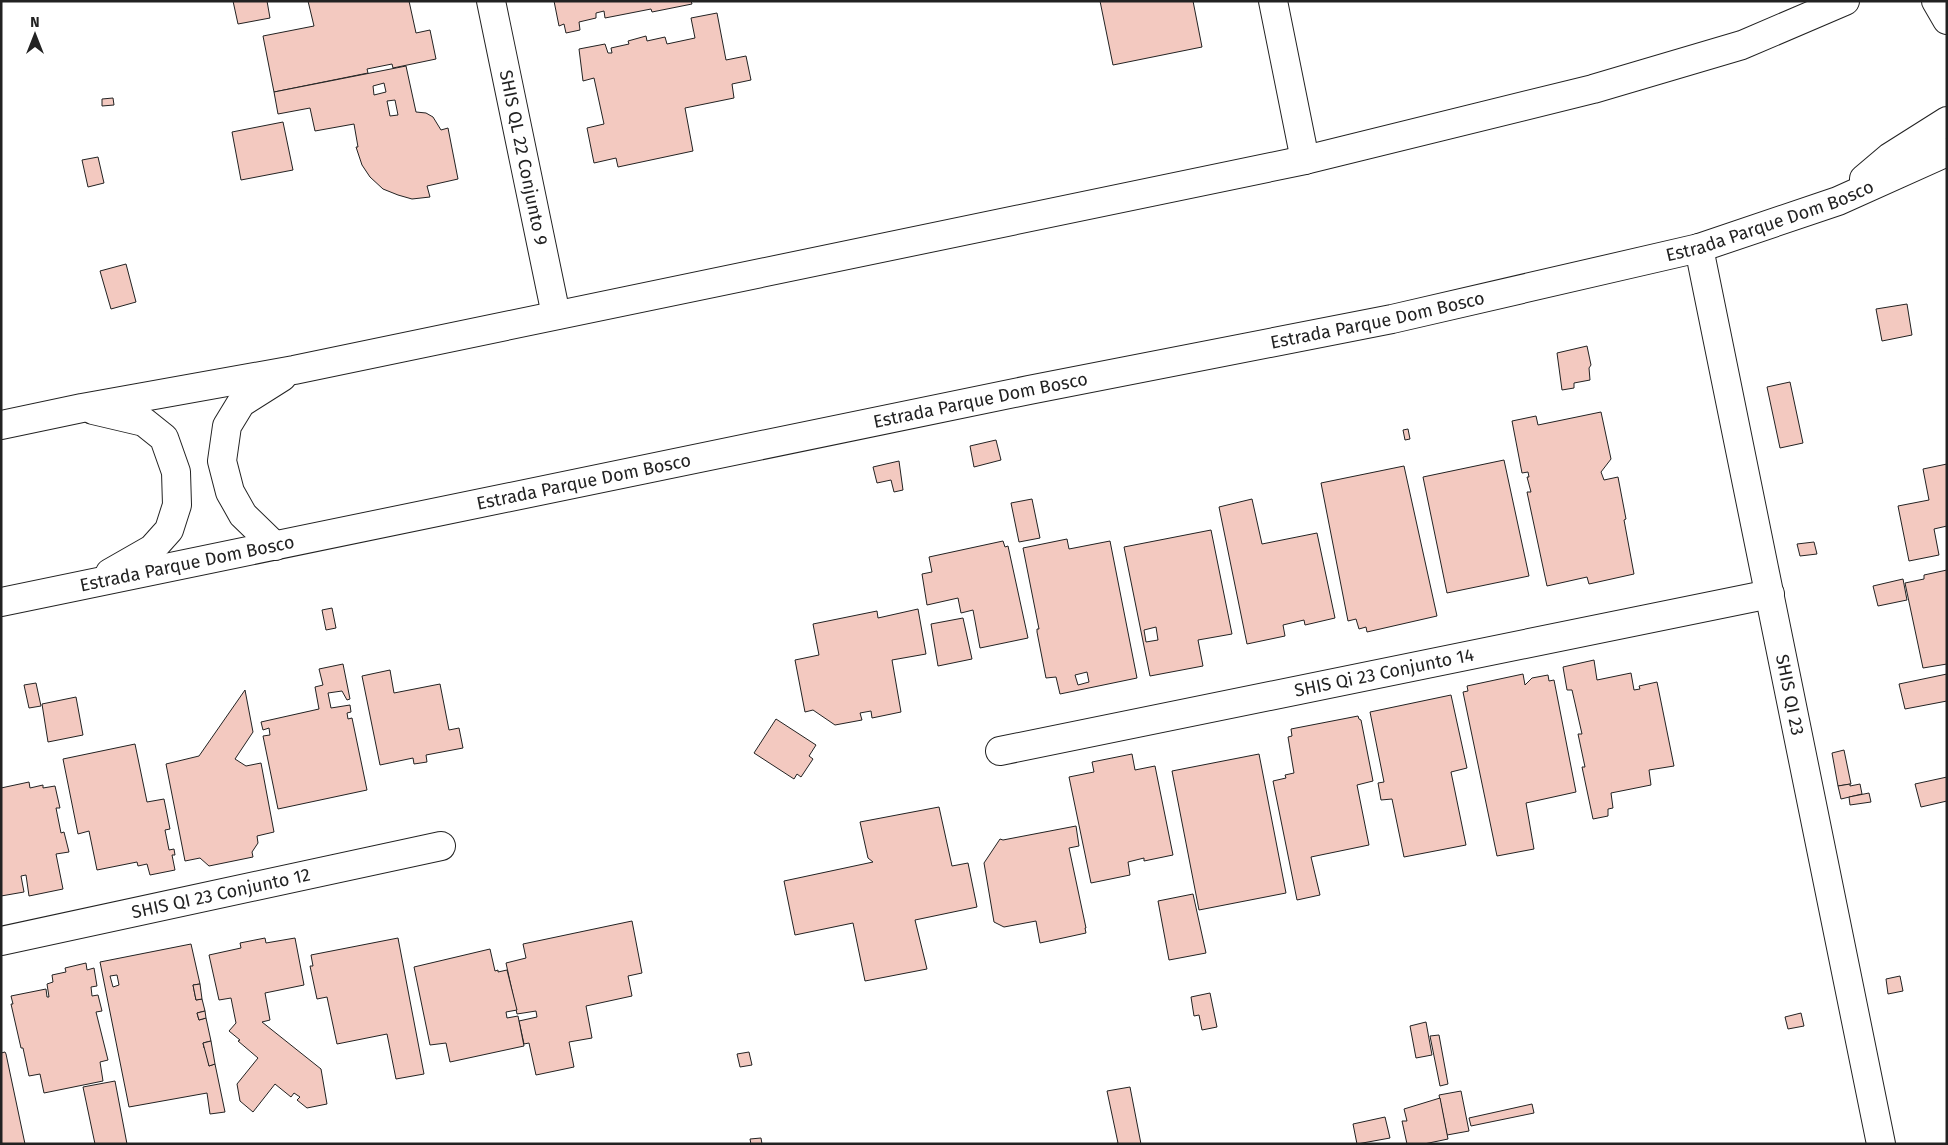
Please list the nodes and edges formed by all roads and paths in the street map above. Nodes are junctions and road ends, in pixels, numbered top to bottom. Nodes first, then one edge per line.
1 (490, 1) edge
2 (1273, 1) edge
3 (1845, 1) edge
4 (1936, 1) edge
5 (1947, 20) edge
6 (1947, 121) edge
7 (1947, 152) edge
8 (1305, 160) junction
9 (1838, 201) junction
10 (1699, 248) junction
11 (556, 315) junction
12 (294, 370) junction
13 (82, 408) junction
14 (1, 425) edge
15 (275, 546) junction
16 (82, 587) junction
17 (1770, 594) junction
18 (1, 602) edge
19 (1000, 751) dead end
20 (441, 846) dead end
21 (1, 941) edge
22 (1881, 1144) edge

1 - 11 main road, SHIS QL 22 Conjunto 9
2 - 8 main road
3 - 8 main road
4 - 5 main road
6 - 9 main road
7 - 9 main road, Estrada Parque Dom Bosco
8 - 11 main road
9 - 10 main road, Estrada Parque Dom Bosco
10 - 15 main road, Estrada Parque Dom Bosco
10 - 17 main road, SHIS QI 23
11 - 12 main road
12 - 13 main road
12 - 15 main road
13 - 14 main road
13 - 16 main road
15 - 16 main road, Estrada Parque Dom Bosco
16 - 18 main road, Estrada Parque Dom Bosco
17 - 19 main road, SHIS Qi 23 Conjunto 14
17 - 22 main road, SHIS QI 23
20 - 21 main road, SHIS QI 23 Conjunto 12

